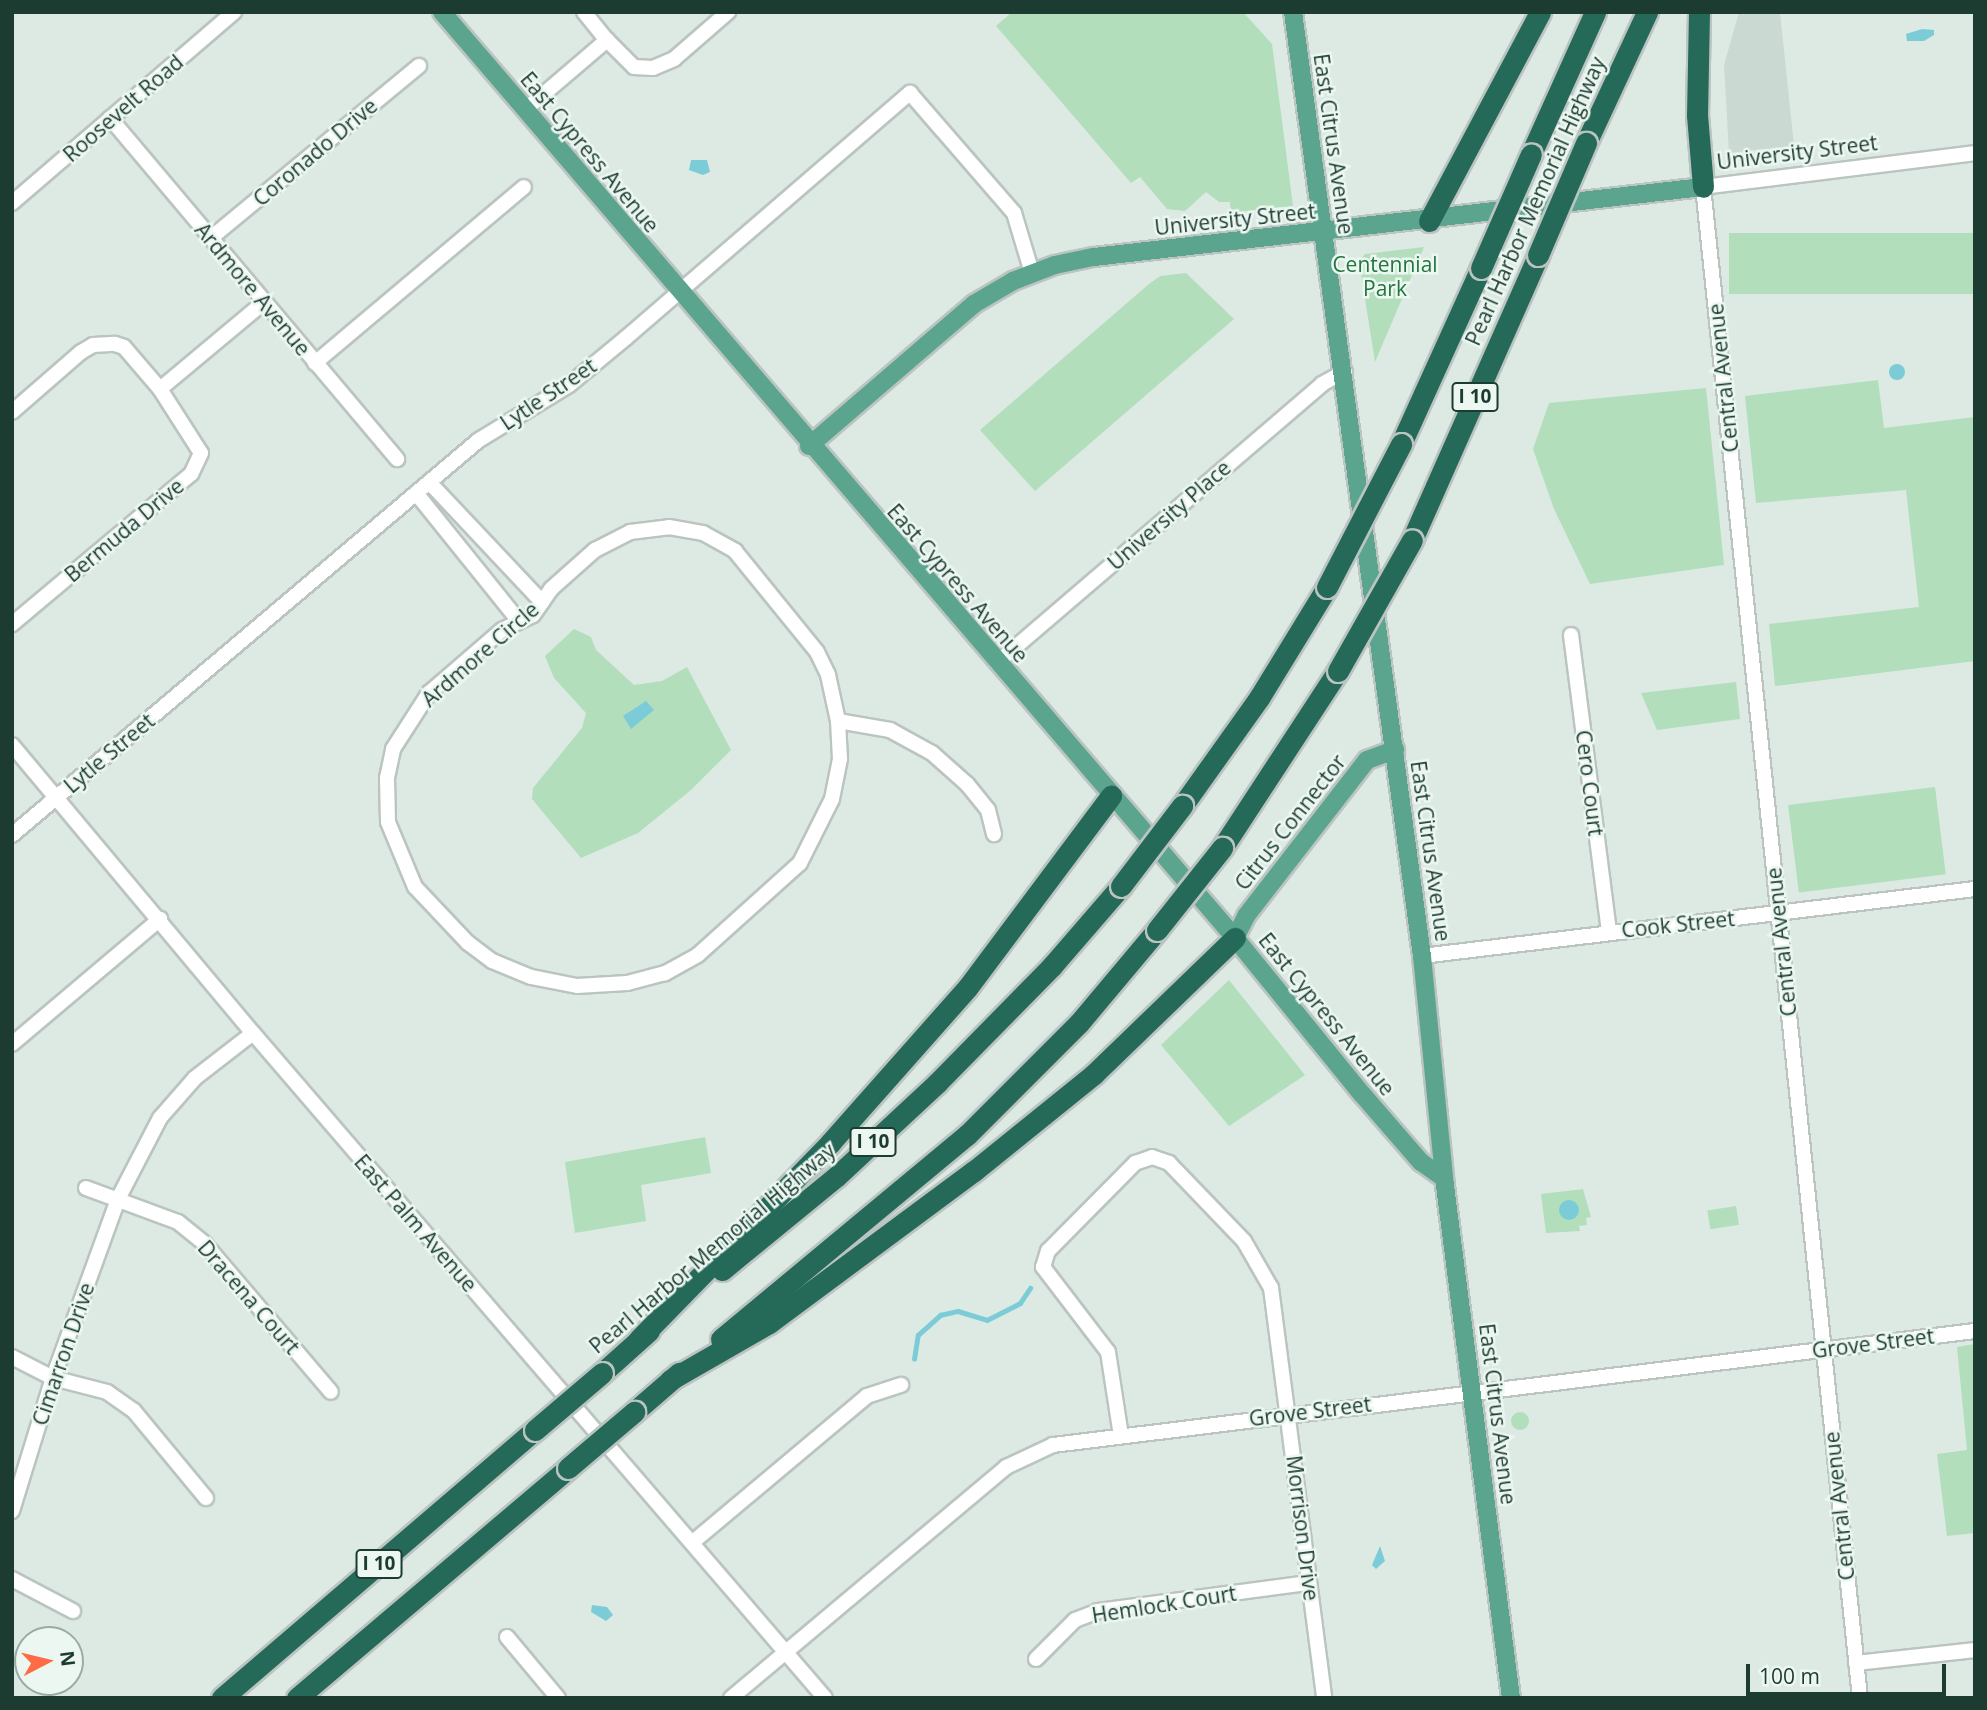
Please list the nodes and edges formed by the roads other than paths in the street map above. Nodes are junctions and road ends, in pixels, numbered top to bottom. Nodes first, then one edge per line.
1 (234, 12) edge
2 (442, 12) edge
3 (584, 12) edge
4 (728, 12) edge
5 (1293, 12) edge
6 (1539, 12) edge
7 (1595, 12) edge
8 (1647, 12) edge
9 (1699, 12) edge
10 (607, 40) junction
11 (419, 66) dead end
12 (525, 110) junction
13 (110, 118) junction
14 (1975, 153) edge
15 (524, 187) dead end
16 (1703, 187) junction
17 (12, 203) edge
18 (1429, 221) junction
19 (1323, 232) junction
20 (211, 239) junction
21 (1032, 273) junction
22 (679, 292) junction
23 (264, 302) junction
24 (316, 363) junction
25 (1345, 371) junction
26 (160, 389) junction
27 (12, 412) edge
28 (809, 446) junction
29 (397, 459) dead end
30 (429, 482) junction
31 (416, 493) junction
32 (542, 602) junction
33 (519, 621) junction
34 (12, 624) edge
35 (1571, 635) dead end
36 (997, 663) junction
37 (838, 721) junction
38 (12, 745) edge
39 (1395, 750) junction
40 (1111, 796) junction
41 (57, 797) junction
42 (994, 834) dead end
43 (12, 835) edge
44 (1975, 889) edge
45 (1779, 913) junction
46 (160, 919) junction
47 (1609, 931) junction
48 (1235, 938) junction
49 (1422, 956) junction
50 (253, 1033) junction
51 (12, 1044) edge
52 (1444, 1178) junction
53 (86, 1188) dead end
54 (118, 1199) junction
55 (1975, 1331) edge
56 (639, 1339) junction
57 (1823, 1349) junction
58 (12, 1357) edge
59 (53, 1378) junction
60 (670, 1380) junction
61 (901, 1385) dead end
62 (1472, 1391) junction
63 (331, 1392) dead end
64 (1288, 1414) junction
65 (1121, 1436) junction
66 (205, 1498) dead end
67 (12, 1511) edge
68 (693, 1542) junction
69 (12, 1578) edge
70 (1309, 1583) junction
71 (73, 1611) dead end
72 (507, 1637) dead end
73 (1975, 1650) edge
74 (786, 1651) junction
75 (1036, 1659) dead end
76 (1856, 1664) junction
77 (222, 1698) edge
78 (297, 1698) edge
79 (558, 1698) edge
80 (732, 1698) edge
81 (825, 1698) edge
82 (1324, 1698) edge
83 (1511, 1698) edge
84 (1860, 1698) edge

1 - 13 street, Roosevelt Road
2 - 12 main road, East Cypress Avenue
3 - 10 street
4 - 10 street
5 - 19 main road, East Citrus Avenue
6 - 18 highway
7 - 56 highway, Pearl Harbor Memorial Highway / I 10, bridge
8 - 60 highway, Pearl Harbor Memorial Highway / I 10, bridge
9 - 16 highway
10 - 12 street
11 - 20 street, Coronado Drive
12 - 22 main road, East Cypress Avenue
13 - 17 street, Roosevelt Road
13 - 20 street, Ardmore Avenue
14 - 16 street, University Street
15 - 24 street
16 - 18 main road, University Street
16 - 45 street, Central Avenue
18 - 19 main road, University Street
19 - 21 main road, University Street
19 - 25 main road, East Citrus Avenue
20 - 23 street, Ardmore Avenue
21 - 22 street, Lytle Street
21 - 28 main road, University Street
22 - 28 main road, East Cypress Avenue
22 - 30 street, Lytle Street
23 - 24 street, Ardmore Avenue
23 - 26 street
24 - 29 street, Ardmore Avenue
25 - 36 street, University Place
25 - 39 main road, East Citrus Avenue
26 - 27 street
26 - 34 street, Bermuda Drive
28 - 36 main road, East Cypress Avenue
30 - 31 street, Lytle Street
30 - 32 street
31 - 33 street
31 - 41 street, Lytle Street
32 - 33 street, Ardmore Circle
32 - 37 street, Ardmore Circle
33 - 37 street, Ardmore Circle
35 - 47 street, Cero Court
36 - 40 main road, East Cypress Avenue
37 - 42 street
38 - 41 street, East Palm Avenue
39 - 48 main road, Citrus Connector
39 - 49 main road, East Citrus Avenue
40 - 48 main road, East Cypress Avenue
40 - 56 highway
41 - 43 street, Lytle Street
41 - 46 street, East Palm Avenue
44 - 45 street, Cook Street
45 - 47 street, Cook Street
45 - 57 street, Central Avenue
46 - 50 street, East Palm Avenue
46 - 51 street
47 - 49 street, Cook Street
48 - 52 main road, East Cypress Avenue
48 - 60 highway
49 - 52 main road, East Citrus Avenue
50 - 54 street, Cimarron Drive
50 - 68 street, East Palm Avenue
52 - 62 main road, East Citrus Avenue
53 - 54 street
54 - 59 street, Cimarron Drive
54 - 63 street, Dracena Court
55 - 57 street, Grove Street
56 - 77 highway, Pearl Harbor Memorial Highway / I 10, bridge
57 - 62 street, Grove Street
57 - 76 street, Central Avenue
58 - 59 street
59 - 66 street
59 - 67 street, Cimarron Drive
60 - 78 highway, Pearl Harbor Memorial Highway / I 10, bridge
61 - 68 street
62 - 64 street, Grove Street
62 - 83 main road, East Citrus Avenue
64 - 65 street, Grove Street
64 - 65 street, Morrison Drive
64 - 70 street, Morrison Drive
65 - 74 street, Grove Street
68 - 74 street, East Palm Avenue
69 - 71 street
70 - 75 street, Hemlock Court
70 - 82 street, Morrison Drive
72 - 79 street
73 - 76 street
74 - 80 street, Grove Street
74 - 81 street, East Palm Avenue
76 - 84 street, Central Avenue

